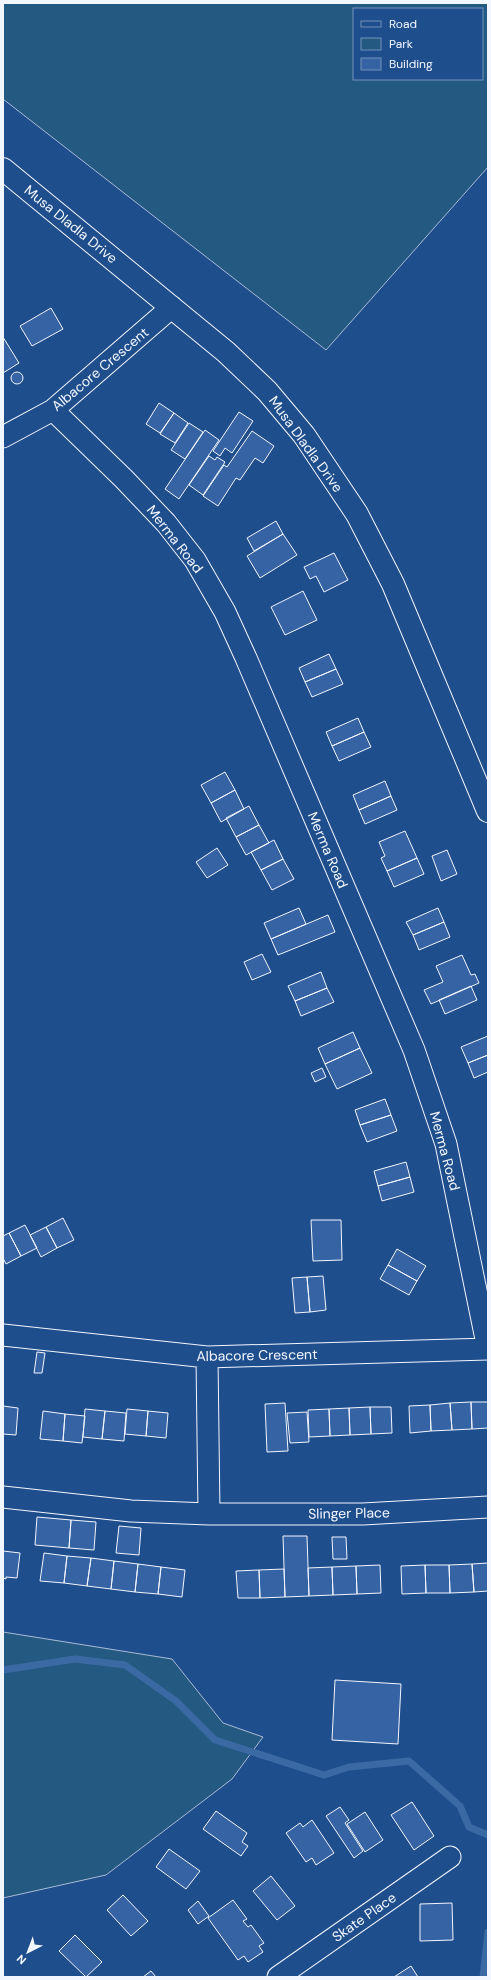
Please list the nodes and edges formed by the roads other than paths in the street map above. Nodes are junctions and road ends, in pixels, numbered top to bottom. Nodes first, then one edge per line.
1 (3, 169) edge
2 (172, 307) junction
3 (53, 410) junction
4 (3, 437) edge
5 (488, 811) edge
6 (3, 1335) edge
7 (488, 1349) edge
8 (207, 1357) junction
9 (3, 1497) edge
10 (488, 1507) edge
11 (209, 1514) junction
12 (450, 1857) dead end
13 (278, 1977) edge

1 - 2 street, Musa Dladla Drive
2 - 3 street, Albacore Crescent
2 - 5 street, Musa Dladla Drive
3 - 4 street, Albacore Crescent
3 - 7 street, Merma Road
6 - 8 street, Albacore Crescent
7 - 8 street, Albacore Crescent
8 - 11 street
9 - 11 street, Slinger Place
10 - 11 street, Slinger Place
12 - 13 street, Skate Place

